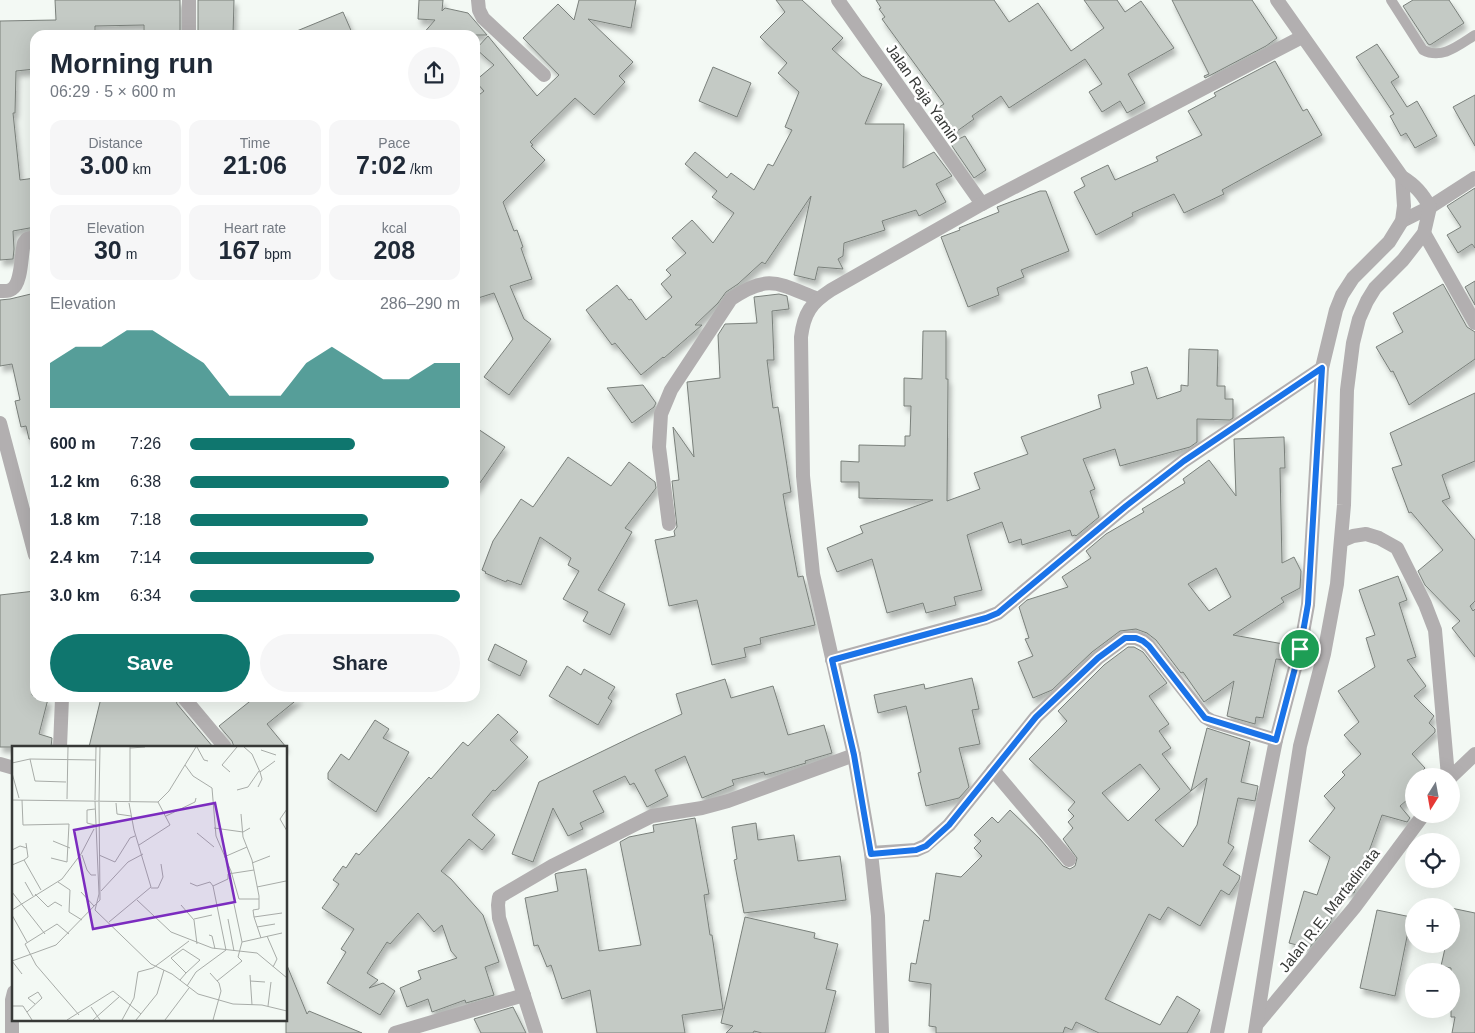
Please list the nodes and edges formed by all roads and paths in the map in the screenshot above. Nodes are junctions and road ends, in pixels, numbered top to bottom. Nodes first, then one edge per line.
1 (189, 0) edge
2 (478, 0) edge
3 (838, 0) edge
4 (1277, 0) edge
5 (1391, 0) edge
6 (189, 30) edge
7 (1475, 35) edge
8 (1302, 37) junction
9 (544, 75) dead end
10 (1402, 177) junction
11 (1475, 178) edge
12 (982, 204) junction
13 (1430, 207) junction
14 (1402, 221) junction
15 (1424, 233) junction
16 (30, 239) edge
17 (0, 291) edge
18 (818, 299) junction
19 (1475, 323) edge
20 (1322, 368) junction
21 (0, 423) edge
22 (7, 475) edge
23 (669, 524) dead end
24 (30, 540) edge
25 (1341, 541) junction
26 (1300, 649) junction
27 (1324, 654) junction
28 (832, 660) junction
29 (62, 702) edge
30 (187, 702) edge
31 (1276, 740) junction
32 (60, 746) edge
33 (224, 746) edge
34 (1475, 754) edge
35 (854, 755) junction
36 (1449, 768) edge
37 (1460, 768) edge
38 (993, 770) junction
39 (1417, 823) edge
40 (871, 854) junction
41 (1069, 860) dead end
42 (9, 995) edge
43 (524, 995) junction
44 (1256, 1029) edge
45 (12, 1033) edge
46 (395, 1033) edge
47 (536, 1033) edge
48 (882, 1033) edge
49 (1217, 1033) edge

1 - 6 street
2 - 9 street
3 - 12 street, Jalan Raja Yamin
4 - 8 street
5 - 7 lane
8 - 10 street
8 - 12 street
10 - 13 street
10 - 14 street
11 - 13 street
12 - 18 street
13 - 14 street
13 - 15 street
14 - 20 street
15 - 19 street
15 - 25 street
16 - 17 street
18 - 23 street
18 - 28 street
20 - 26 street
20 - 28 street
21 - 22 street
22 - 24 street
25 - 27 street
25 - 36 street
26 - 27 street
26 - 31 street
27 - 44 street
28 - 35 street
29 - 32 street
30 - 33 street
31 - 38 street
31 - 49 street
34 - 37 street
35 - 40 street
35 - 43 street
38 - 40 street
38 - 41 street
39 - 44 street, Jalan R.E. Martadinata
40 - 48 street
42 - 45 street
43 - 46 street
43 - 47 street

